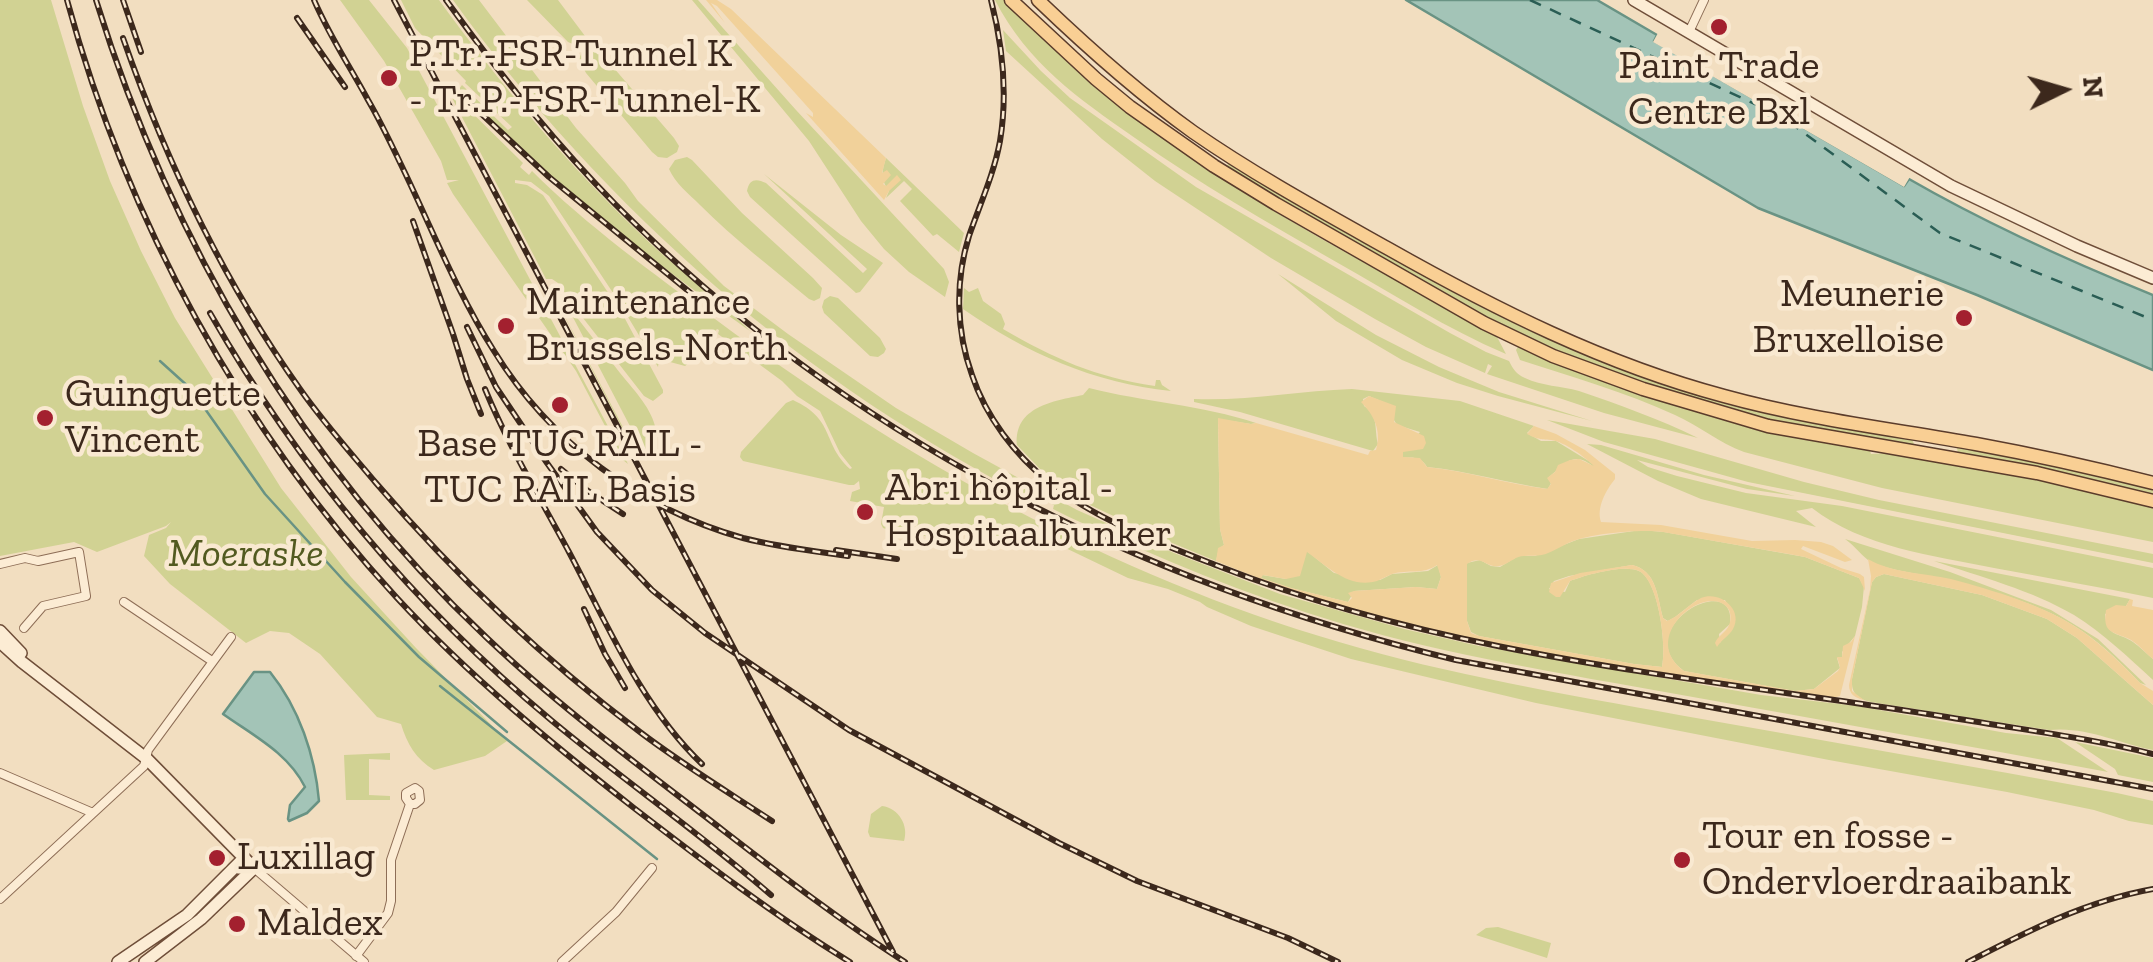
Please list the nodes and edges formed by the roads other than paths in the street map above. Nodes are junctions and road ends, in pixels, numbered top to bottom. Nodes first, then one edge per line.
1 (1010, 0) edge
2 (1038, 0) edge
3 (1634, 0) edge
4 (1704, 0) edge
5 (1689, 32) junction
6 (2153, 278) edge
7 (2153, 483) edge
8 (2153, 502) edge
9 (0, 564) edge
10 (124, 602) dead end
11 (24, 628) dead end
12 (0, 631) edge
13 (231, 637) dead end
14 (0, 642) edge
15 (212, 662) junction
16 (28, 666) junction
17 (146, 759) junction
18 (0, 773) edge
19 (410, 804) dead end
20 (94, 813) junction
21 (249, 863) junction
22 (652, 868) dead end
23 (0, 899) edge
24 (360, 959) edge
25 (118, 962) edge
26 (146, 962) edge
27 (562, 962) edge

1 - 8 main road
2 - 7 main road
3 - 5 main road
4 - 5 street
5 - 6 main road
9 - 11 street
10 - 15 street
12 - 16 main road
13 - 15 street
14 - 16 main road
15 - 17 street
16 - 17 main road
17 - 20 street
17 - 21 main road
18 - 20 street
19 - 24 street
20 - 23 street
21 - 24 street
21 - 25 main road
21 - 26 main road
22 - 27 street

